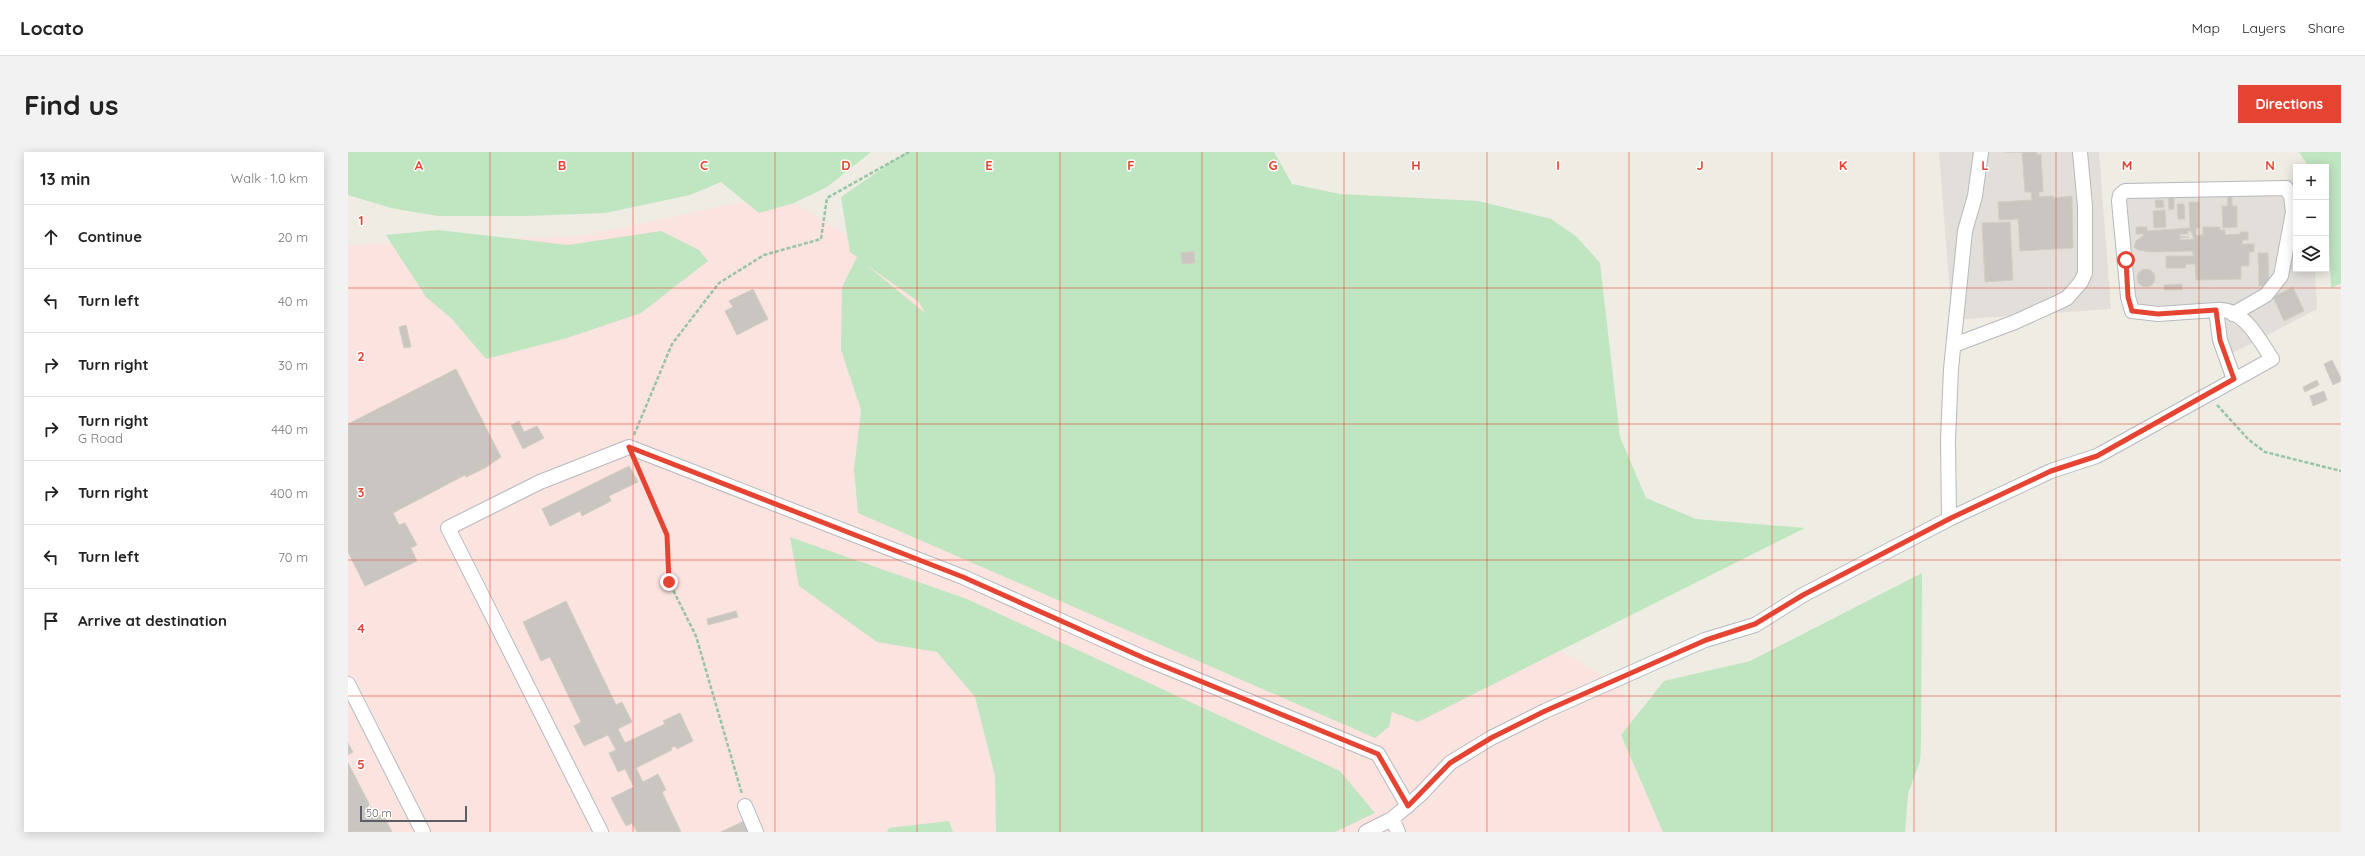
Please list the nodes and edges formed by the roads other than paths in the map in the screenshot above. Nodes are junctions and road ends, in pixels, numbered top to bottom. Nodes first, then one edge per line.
1 (1981, 152) edge
2 (2080, 152) edge
3 (2216, 310) junction
4 (2233, 314) junction
5 (1954, 345) junction
6 (2234, 379) junction
7 (1949, 519) junction
8 (348, 684) edge
9 (746, 806) road end
10 (1408, 806) junction
11 (1392, 819) junction
12 (422, 832) edge
13 (601, 832) edge
14 (756, 832) edge
15 (1366, 832) edge
16 (1398, 832) edge

1 - 5 street
2 - 5 street
3 - 4 street
3 - 4 street
3 - 6 street
4 - 6 street
5 - 7 street
6 - 7 street
7 - 10 street
8 - 12 street
9 - 14 street
10 - 11 street
10 - 13 street
11 - 15 street
11 - 16 street

